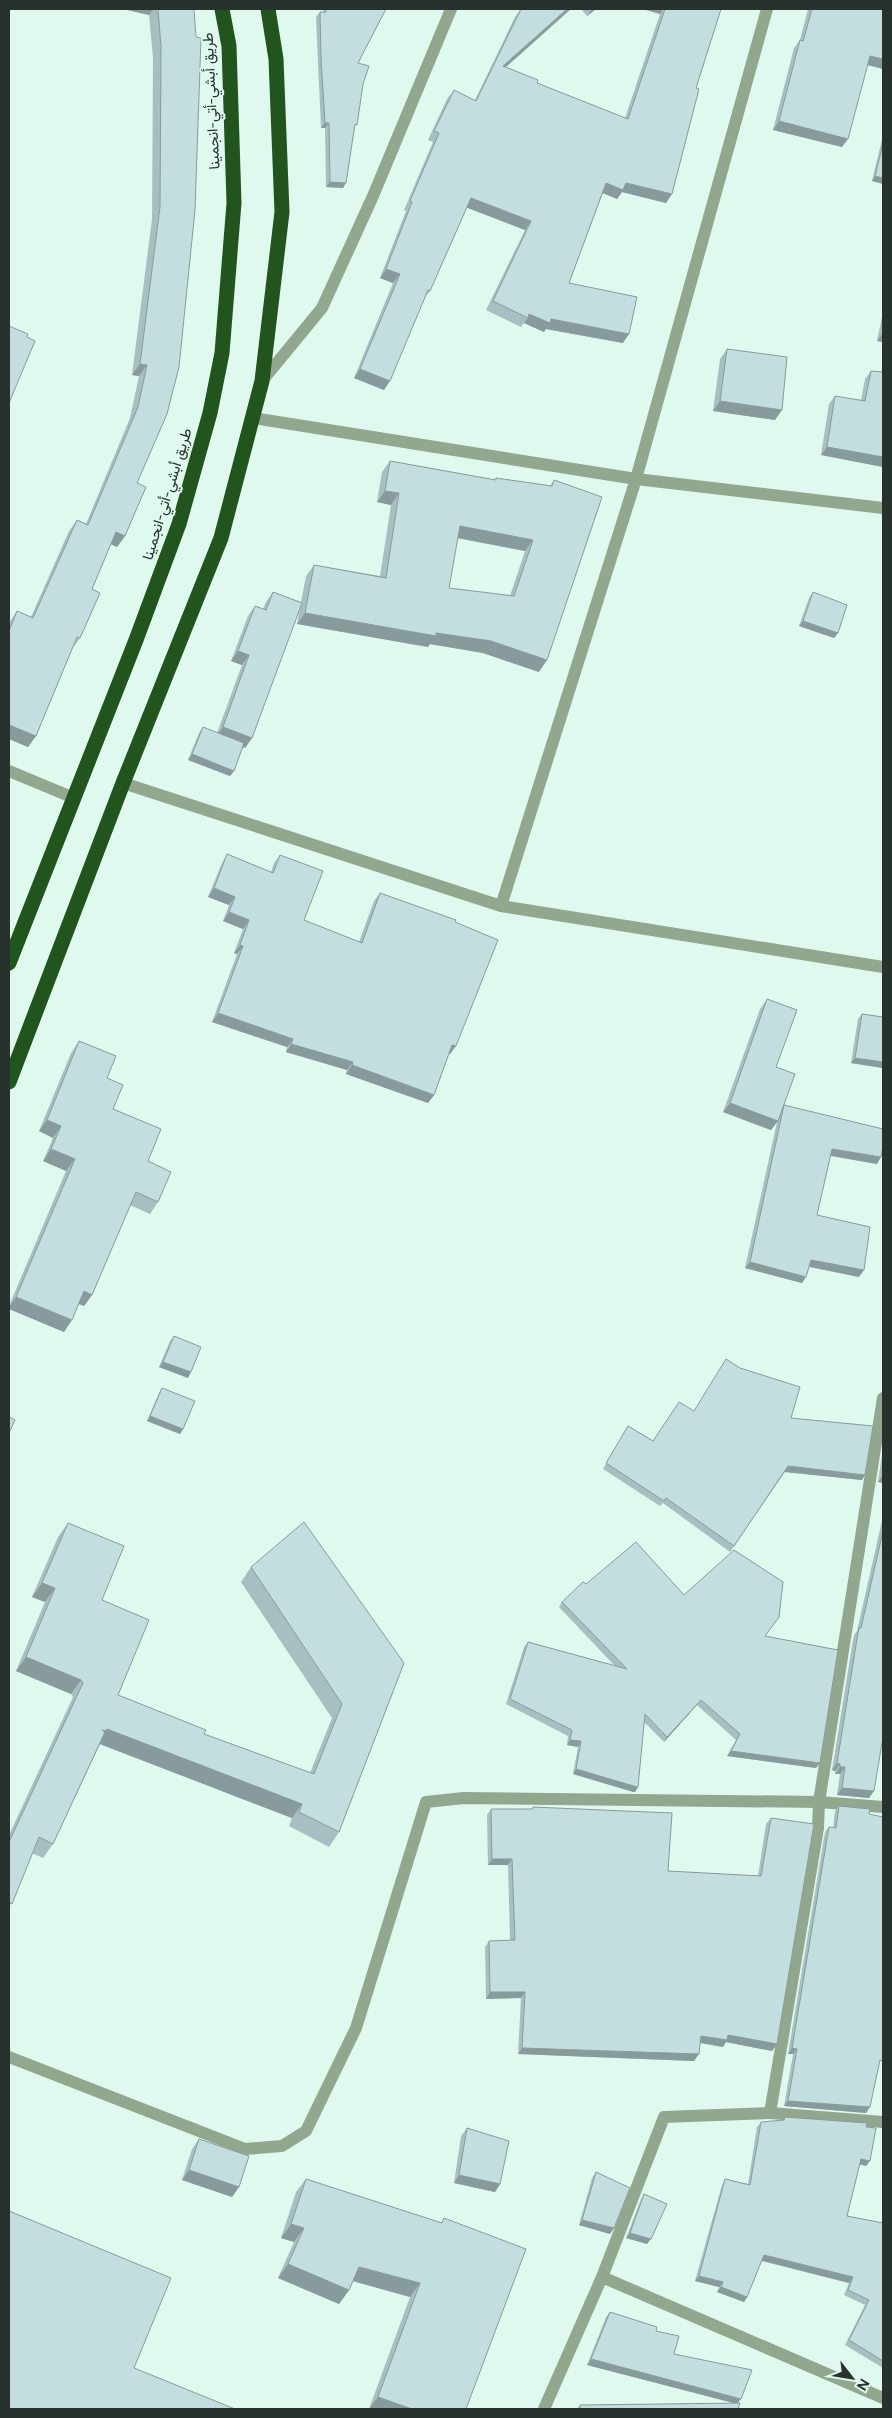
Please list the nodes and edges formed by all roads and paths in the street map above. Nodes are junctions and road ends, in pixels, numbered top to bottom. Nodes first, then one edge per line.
1 (222, 9) edge
2 (268, 9) edge
3 (451, 9) edge
4 (767, 9) edge
5 (262, 380) junction
6 (253, 418) junction
7 (636, 479) junction
8 (883, 508) edge
9 (9, 771) edge
10 (123, 783) junction
11 (74, 798) junction
12 (501, 906) junction
13 (9, 963) edge
14 (883, 967) edge
15 (9, 1082) edge
16 (883, 1398) edge
17 (819, 1802) junction
18 (883, 1807) edge
19 (9, 2057) edge
20 (770, 2113) junction
21 (883, 2122) edge
22 (602, 2277) junction
23 (883, 2398) edge
24 (544, 2409) edge

1 - 11 highway, طريق أبشي-أتي-انجمينا
2 - 5 highway
3 - 5 street
4 - 7 street
5 - 6 highway
6 - 7 street
6 - 10 highway
7 - 8 street
7 - 12 street
9 - 11 street
10 - 12 street
10 - 15 highway
11 - 13 highway, طريق أبشي-أتي-انجمينا
12 - 14 street
16 - 17 street
17 - 18 street
17 - 19 street
17 - 20 street
20 - 21 street
20 - 22 street
22 - 23 street
22 - 24 street

